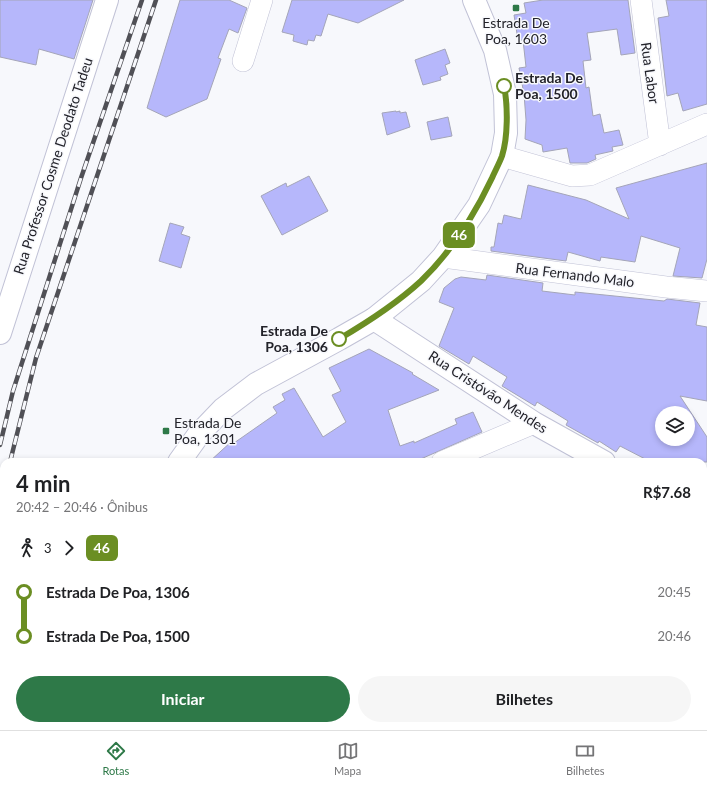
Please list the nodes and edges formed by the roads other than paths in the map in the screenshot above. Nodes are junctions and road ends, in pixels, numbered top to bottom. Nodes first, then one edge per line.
1 (107, 0) edge
2 (262, 0) edge
3 (474, 0) edge
4 (641, 0) edge
5 (243, 61) dead end
6 (707, 124) edge
7 (660, 145) junction
8 (502, 156) junction
9 (443, 258) junction
10 (707, 291) edge
11 (374, 319) junction
12 (0, 333) edge
13 (534, 423) junction
14 (182, 458) edge
15 (451, 458) edge
16 (597, 458) edge

1 - 12 main road, Rua Professor Cosme Deodato Tadeu
2 - 5 street
3 - 8 main road
4 - 7 street, Rua Labor
6 - 7 street
7 - 8 street
8 - 9 main road
9 - 10 street, Rua Fernando Malo
9 - 11 main road
11 - 13 main road, Rua Cristóvão Mendes
11 - 14 main road
13 - 15 street
13 - 16 main road, Rua Cristóvão Mendes

